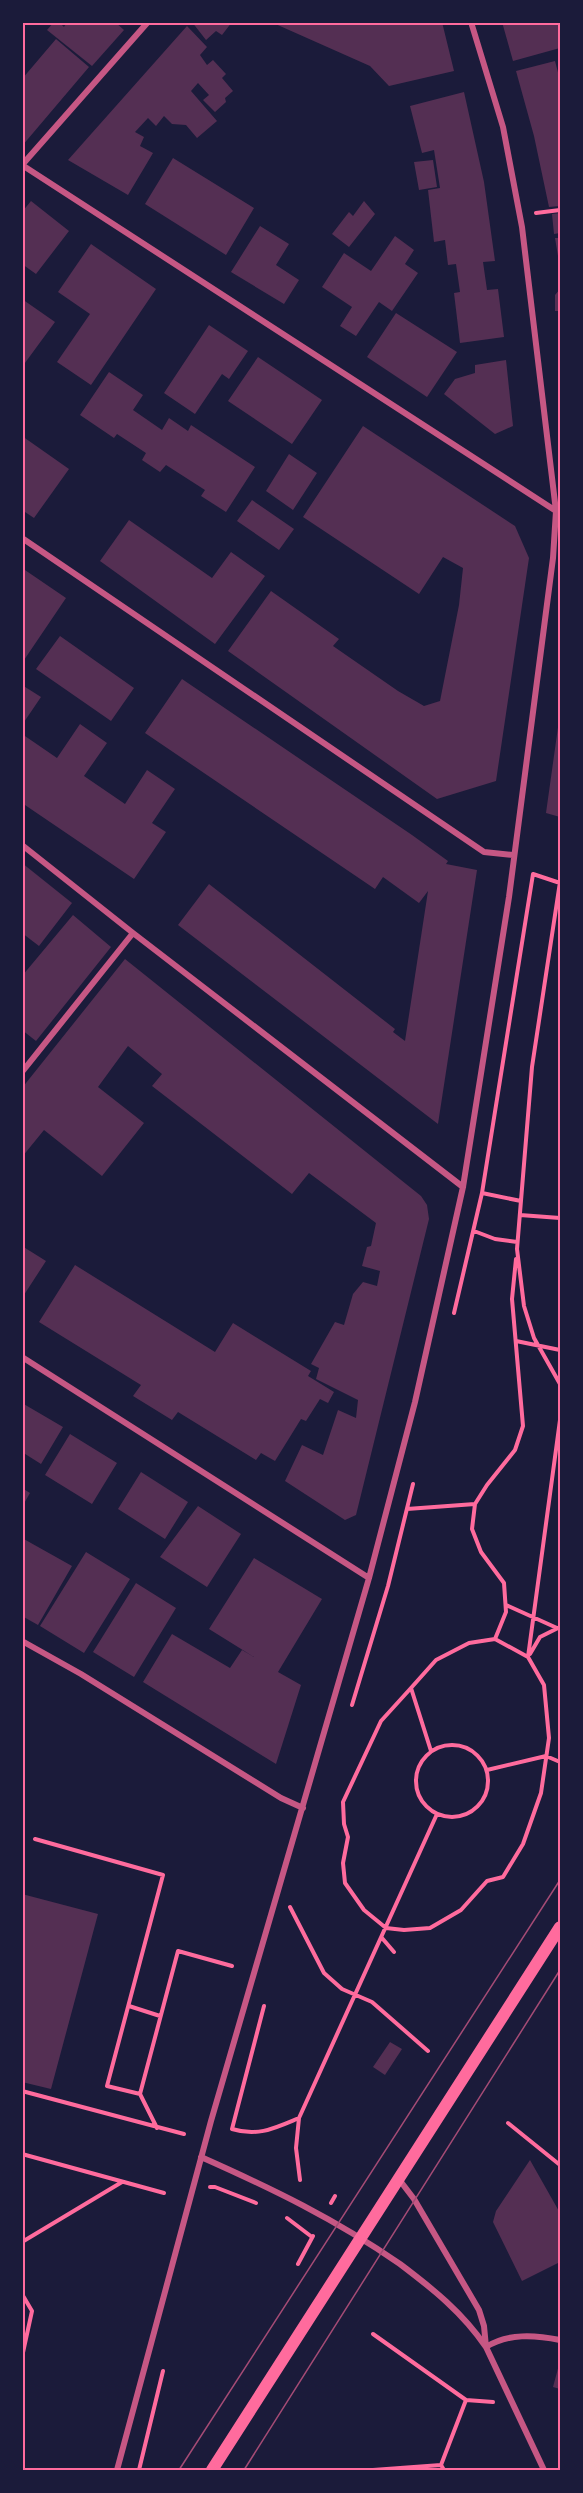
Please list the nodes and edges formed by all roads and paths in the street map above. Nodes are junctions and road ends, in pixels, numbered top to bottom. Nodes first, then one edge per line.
1 (148, 22) edge
2 (471, 22) edge
3 (23, 165) edge
4 (561, 210) edge
5 (536, 213) dead end
6 (556, 511) junction
7 (22, 538) edge
8 (22, 845) edge
9 (513, 855) junction
10 (533, 874) dead end
11 (560, 883) edge
12 (133, 933) junction
13 (22, 1072) edge
14 (463, 1187) junction
15 (482, 1193) dead end
16 (521, 1201) junction
17 (520, 1215) junction
18 (561, 1218) edge
19 (474, 1231) dead end
20 (517, 1242) junction
21 (517, 1249) junction
22 (516, 1341) junction
23 (538, 1346) junction
24 (561, 1350) edge
25 (22, 1357) edge
26 (561, 1384) edge
27 (561, 1420) edge
28 (476, 1504) junction
29 (407, 1509) dead end
30 (369, 1578) junction
31 (505, 1604) junction
32 (533, 1617) junction
33 (559, 1627) edge
34 (495, 1639) junction
35 (22, 1641) edge
36 (528, 1658) junction
37 (411, 1688) junction
38 (431, 1751) junction
39 (546, 1756) junction
40 (561, 1762) edge
41 (487, 1770) junction
42 (303, 1808) junction
43 (436, 1814) junction
44 (35, 1839) dead end
45 (290, 1906) dead end
46 (561, 1927) edge
47 (386, 1928) junction
48 (382, 1938) junction
49 (394, 1952) dead end
50 (232, 1966) dead end
51 (355, 1996) junction
52 (129, 2006) junction
53 (160, 2016) junction
54 (428, 2051) dead end
55 (22, 2091) edge
56 (140, 2094) junction
57 (299, 2118) junction
58 (508, 2123) dead end
59 (157, 2128) junction
60 (232, 2129) dead end
61 (184, 2134) dead end
62 (22, 2154) edge
63 (201, 2157) junction
64 (561, 2165) edge
65 (398, 2178) junction
66 (300, 2180) dead end
67 (123, 2182) junction
68 (209, 2187) dead end
69 (164, 2193) dead end
70 (258, 2204) dead end
71 (280, 2213) dead end
72 (312, 2237) dead end
73 (360, 2237) junction
74 (22, 2242) edge
75 (22, 2294) edge
76 (373, 2334) dead end
77 (561, 2340) edge
78 (486, 2347) junction
79 (22, 2357) edge
80 (164, 2367) dead end
81 (466, 2400) junction
82 (493, 2402) dead end
83 (441, 2465) junction
84 (117, 2470) edge
85 (139, 2470) edge
86 (212, 2470) edge
87 (373, 2470) edge
88 (444, 2470) edge
89 (544, 2470) edge

1 - 3 street
2 - 6 street
3 - 6 street
4 - 5 path
6 - 9 street
7 - 9 street
8 - 12 street
9 - 14 street
10 - 11 path
11 - 16 path
12 - 13 street
12 - 14 street
14 - 30 street
15 - 16 path
16 - 17 path
17 - 18 path
17 - 20 path
19 - 20 path
20 - 21 path
21 - 22 path
21 - 23 path
22 - 23 path
22 - 28 path
23 - 24 path
23 - 26 path
25 - 30 street
27 - 32 path
28 - 29 path
28 - 31 path
30 - 42 street
31 - 32 path
31 - 34 path
32 - 33 path
32 - 36 path
33 - 36 path
34 - 36 path
34 - 37 path
35 - 42 street
36 - 39 path
37 - 38 path
37 - 47 path
38 - 41 path
38 - 43 path
39 - 40 path
39 - 41 path
39 - 47 path
41 - 43 path
42 - 63 street
43 - 47 path
44 - 52 path
45 - 51 path
46 - 65 main road
47 - 48 path
48 - 49 path
48 - 51 path
50 - 53 path
51 - 54 path
51 - 57 path
52 - 53 path
52 - 56 path
53 - 56 path
55 - 59 path
56 - 59 path
57 - 60 path
57 - 66 path
58 - 64 path
59 - 61 path
62 - 67 path
63 - 73 street
63 - 84 street
65 - 73 main road
65 - 78 street
67 - 69 path
67 - 74 path
68 - 70 path
71 - 72 path
73 - 78 street
73 - 86 main road
75 - 79 path
76 - 81 path
77 - 78 street
78 - 89 street
80 - 85 path
81 - 82 path
81 - 83 path
83 - 87 path
83 - 88 path

